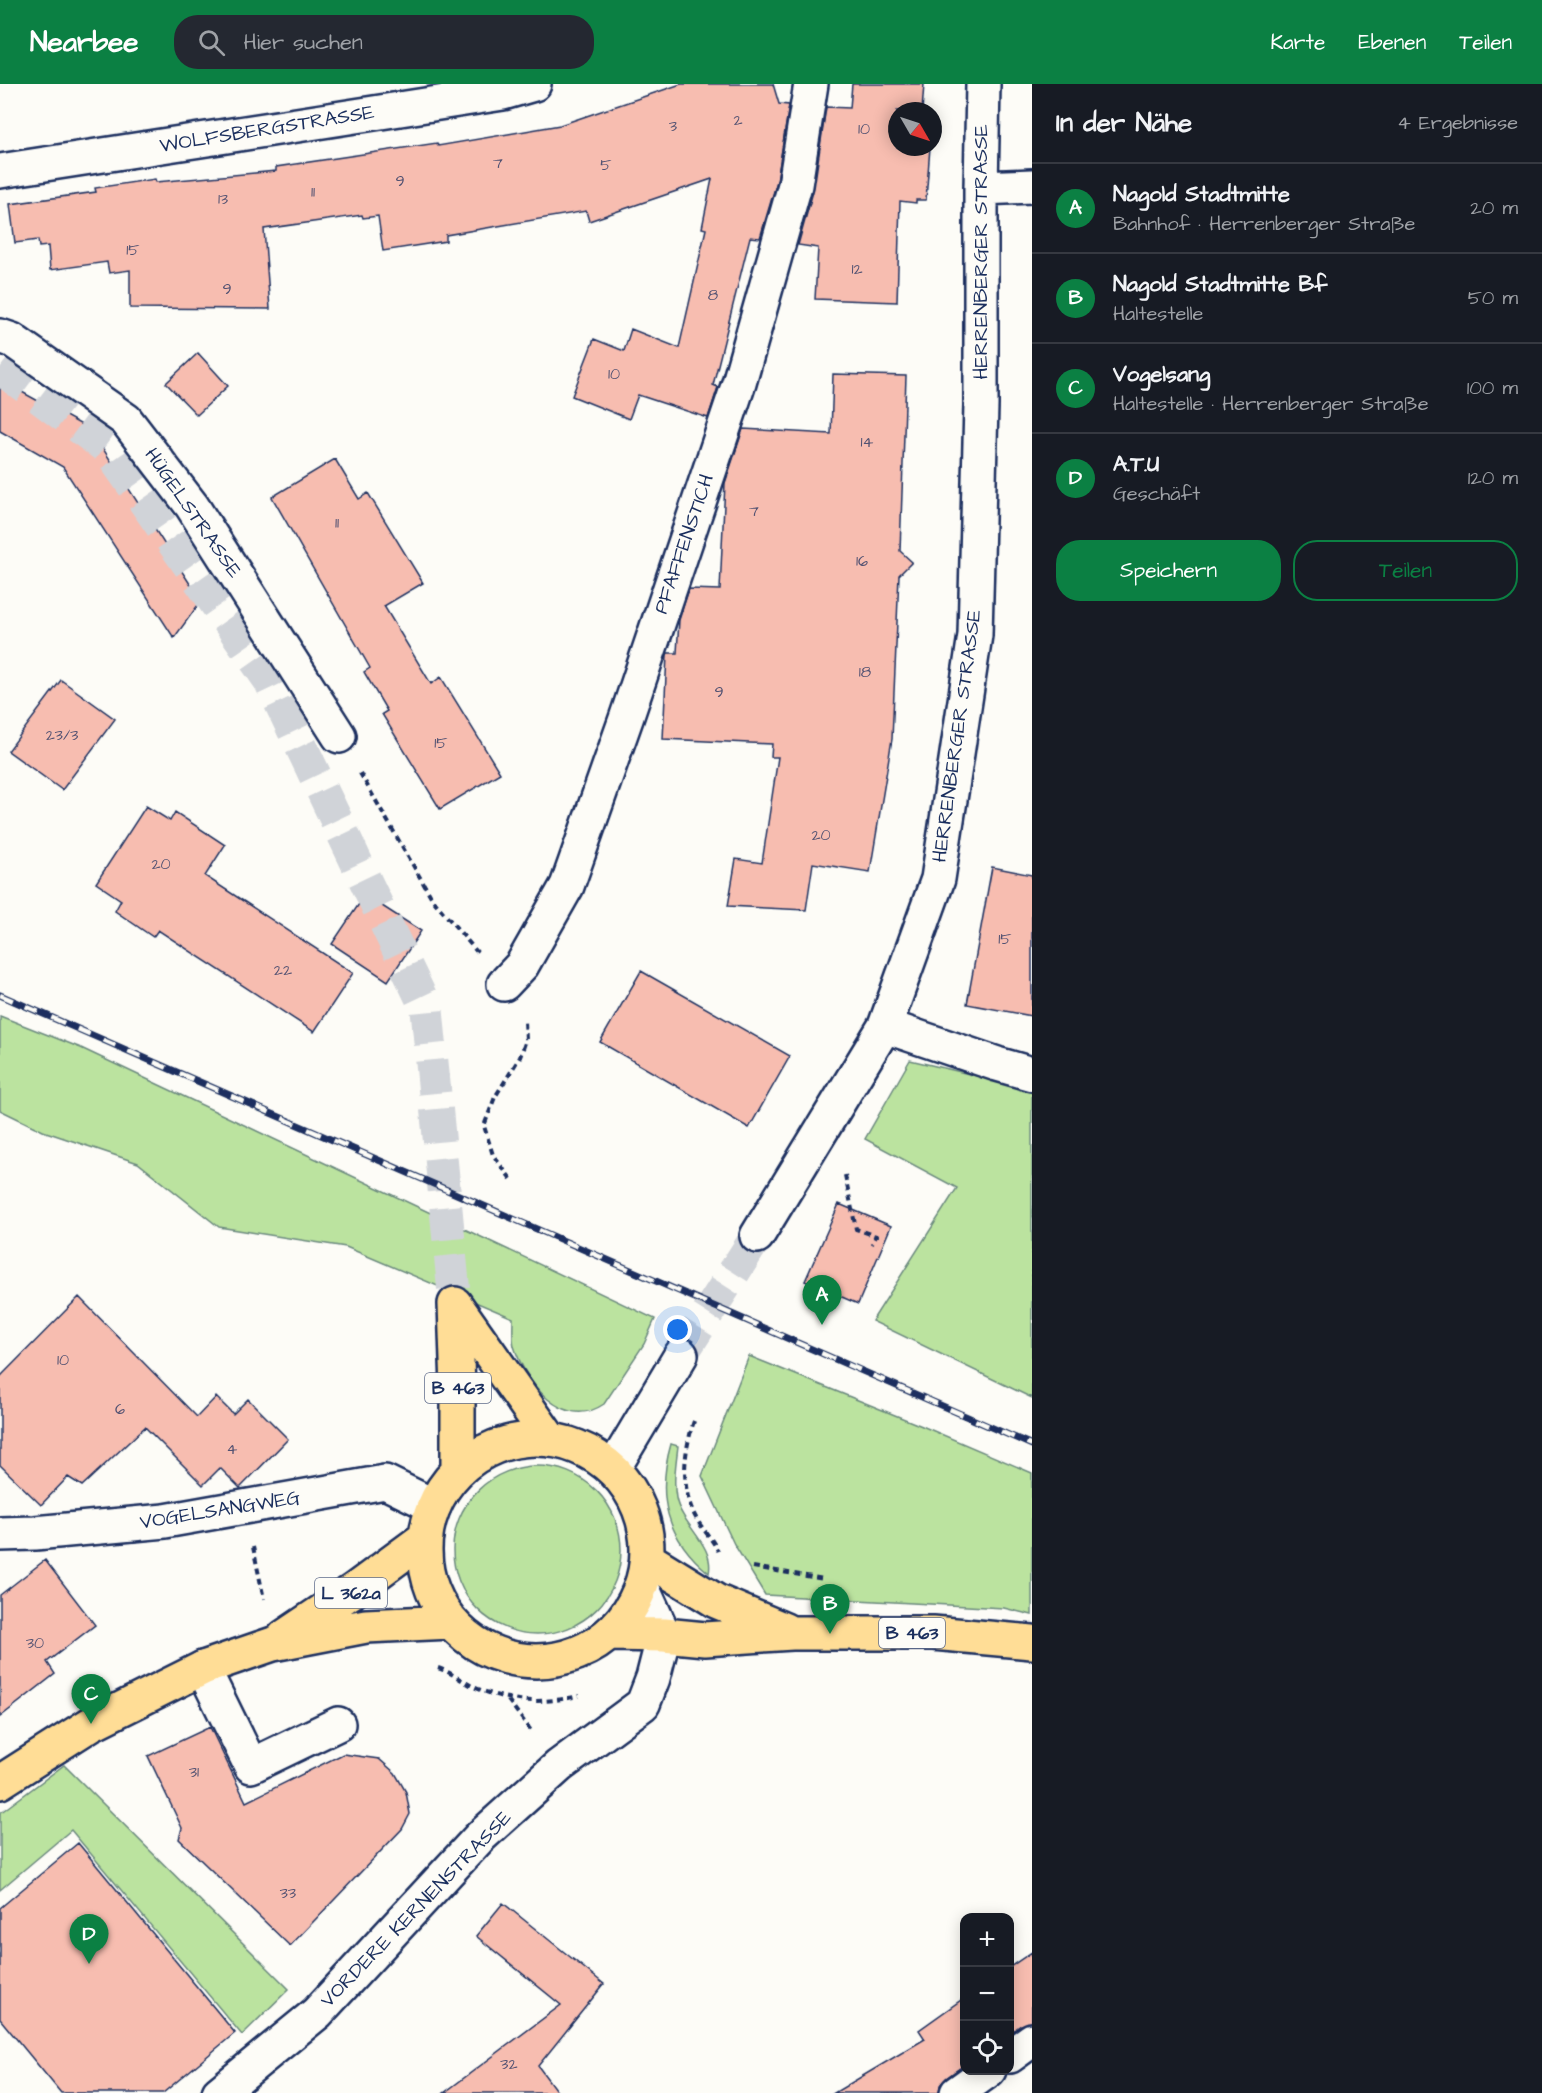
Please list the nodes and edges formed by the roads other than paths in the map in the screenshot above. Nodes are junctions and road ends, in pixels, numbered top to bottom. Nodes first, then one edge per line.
1 (534, 84) edge
2 (811, 84) edge
3 (982, 84) edge
4 (0, 171) edge
5 (1032, 186) edge
6 (981, 188) junction
7 (0, 336) edge
8 (339, 736) road end
9 (504, 984) road end
10 (885, 1026) junction
11 (1032, 1074) edge
12 (757, 1236) tunnel mouth
13 (681, 1355) tunnel mouth
14 (550, 1439) junction
15 (613, 1468) junction
16 (458, 1471) junction
17 (434, 1506) junction
18 (0, 1534) edge
19 (426, 1537) junction
20 (645, 1573) junction
21 (451, 1622) junction
22 (792, 1633) junction
23 (610, 1634) junction
24 (664, 1635) junction
25 (1032, 1642) edge
26 (273, 1644) junction
27 (203, 1668) junction
28 (338, 1724) dead end
29 (0, 1782) edge
30 (1032, 2040) edge
31 (1014, 2053) edge
32 (982, 2075) edge
33 (219, 2093) edge
34 (957, 2093) edge

1 - 4 street, WOLFSBERGSTRASSE
2 - 9 street, PFAFFENSTICH
3 - 6 street, HERRENBERGER STRASSE
5 - 6 street
6 - 10 street, HERRENBERGER STRASSE
7 - 8 street, HÜGELSTRASSE
10 - 11 street
10 - 12 street, HERRENBERGER STRASSE
13 - 15 street
14 - 15 main road
14 - 16 main road
14 - 16 main road, B 463
15 - 20 main road
16 - 17 main road
17 - 18 street, VOGELSANGWEG
17 - 19 main road
19 - 21 main road
19 - 26 main road, L 362a
20 - 22 main road, B 463
20 - 23 main road
20 - 24 street
21 - 23 main road
21 - 26 main road, L 362a
22 - 24 main road, B 463
22 - 25 main road, B 463
23 - 24 main road, B 463
24 - 33 street, VORDERE KERNENSTRASSE
26 - 27 main road, L 362a
27 - 28 street
27 - 29 main road, L 362a
30 - 31 street
32 - 34 street

